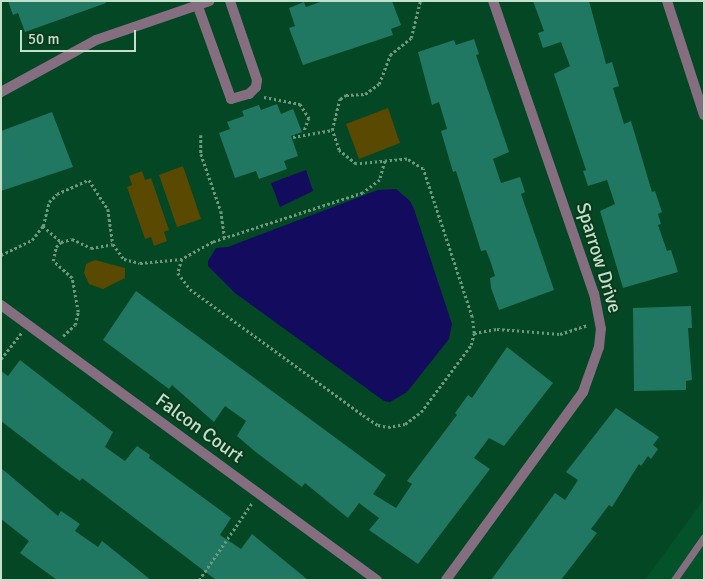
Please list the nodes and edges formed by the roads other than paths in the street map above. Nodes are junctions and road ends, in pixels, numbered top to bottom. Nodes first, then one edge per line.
1 (210, 1) edge
2 (230, 1) edge
3 (492, 1) edge
4 (667, 1) edge
5 (197, 3) edge
6 (1, 92) edge
7 (704, 115) edge
8 (1, 306) edge
9 (704, 537) edge
10 (377, 580) edge
11 (446, 580) edge
12 (674, 580) edge

1 - 5 street
2 - 5 street
3 - 11 street, Sparrow Drive
4 - 7 street
5 - 6 street
8 - 10 street, Falcon Court
9 - 12 lane

